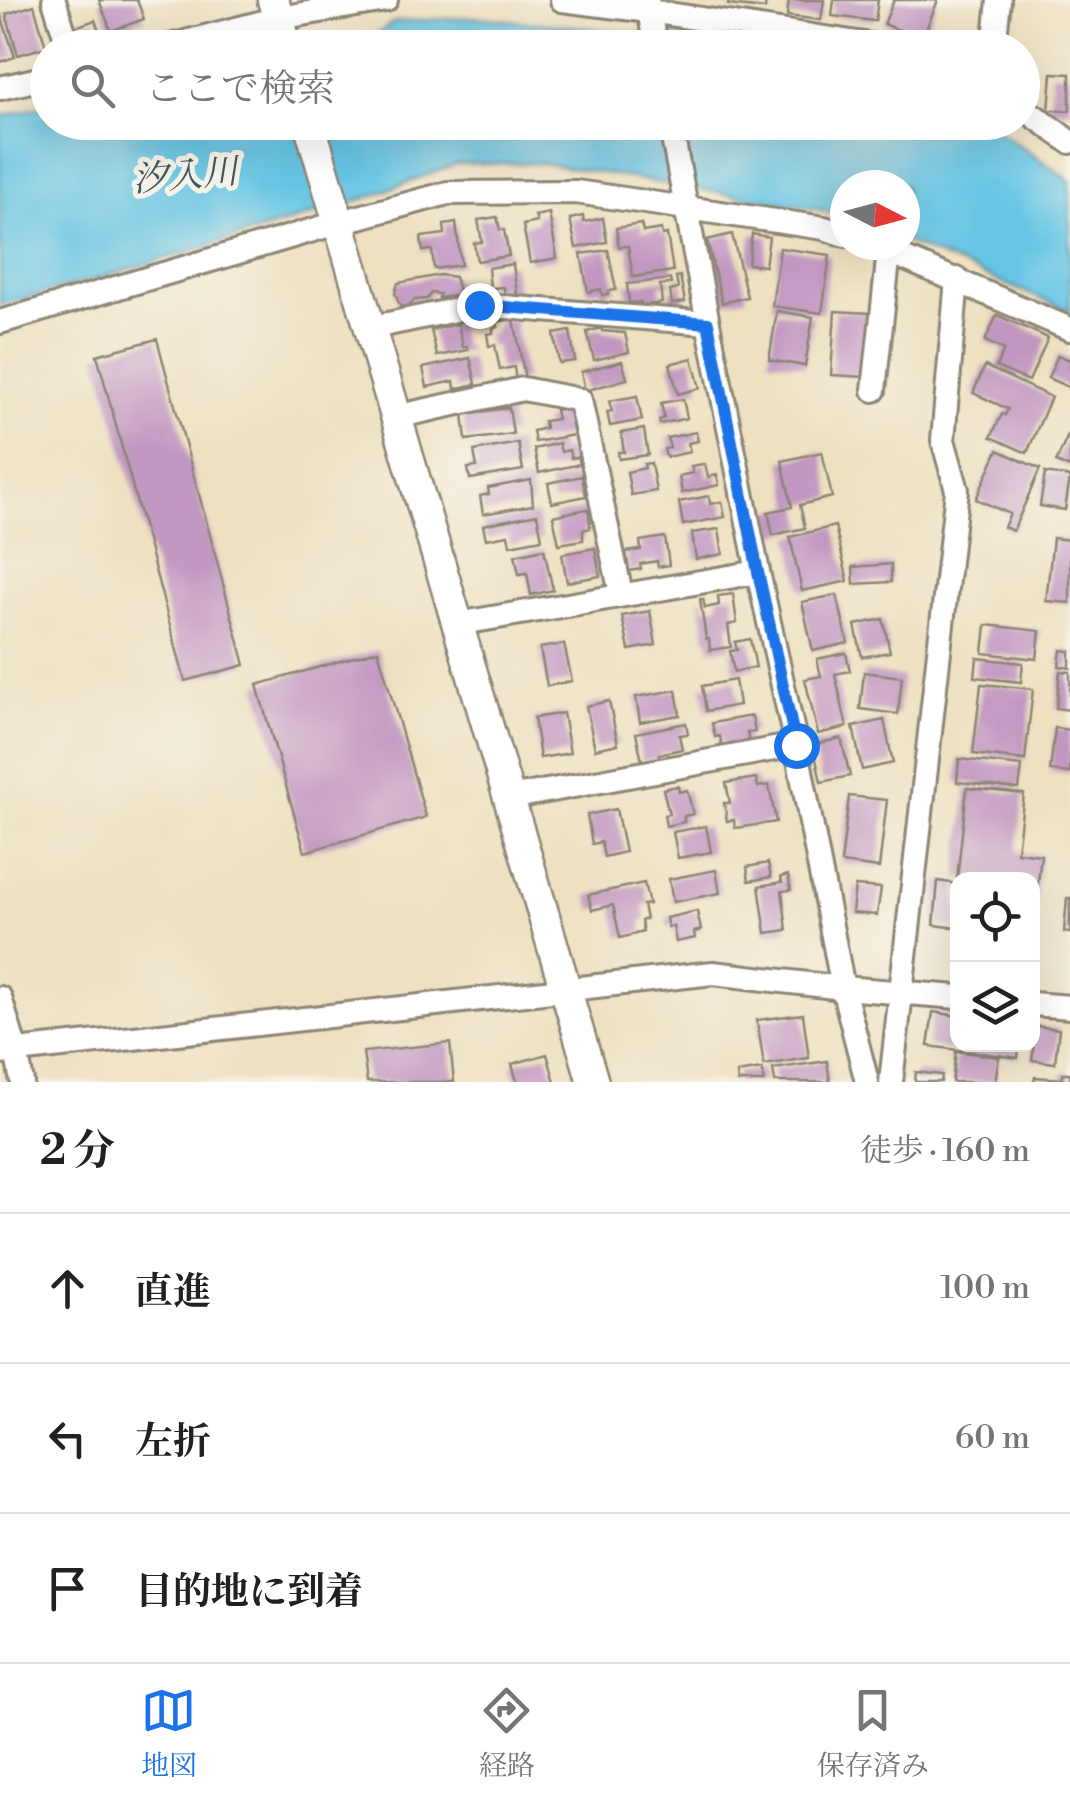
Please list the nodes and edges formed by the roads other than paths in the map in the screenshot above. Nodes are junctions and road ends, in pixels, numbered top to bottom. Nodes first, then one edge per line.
1 (54, 0) edge
2 (386, 0) edge
3 (562, 0) edge
4 (999, 0) edge
5 (648, 5) edge
6 (276, 9) edge
7 (63, 30) edge
8 (215, 30) edge
9 (653, 30) edge
10 (789, 30) edge
11 (996, 30) edge
12 (30, 80) edge
13 (0, 88) edge
14 (1040, 120) edge
15 (313, 140) edge
16 (673, 140) edge
17 (1070, 142) edge
18 (685, 208) junction
19 (337, 223) junction
20 (830, 230) edge
21 (880, 260) edge
22 (910, 260) edge
23 (958, 280) junction
24 (0, 322) edge
25 (708, 323) junction
26 (369, 328) junction
27 (1070, 329) edge
28 (874, 390) dead end
29 (395, 417) junction
30 (758, 572) junction
31 (620, 594) junction
32 (457, 624) junction
33 (796, 745) junction
34 (509, 798) junction
35 (843, 988) junction
36 (566, 989) junction
37 (900, 992) junction
38 (950, 996) edge
39 (0, 998) edge
40 (1040, 1005) edge
41 (1070, 1007) edge
42 (8, 1052) edge
43 (22, 1082) edge
44 (593, 1082) edge
45 (867, 1082) edge
46 (891, 1082) edge

1 - 7 street
2 - 6 street
3 - 5 street
4 - 11 street
5 - 9 street
5 - 10 street
6 - 8 street
12 - 13 street
14 - 17 street
15 - 19 street
16 - 18 street
18 - 19 street
18 - 20 street
18 - 25 street
19 - 24 street
19 - 26 street
21 - 28 street
22 - 23 street
23 - 27 street
23 - 37 street
25 - 26 street
25 - 30 street
26 - 29 street
29 - 31 street
29 - 32 street
30 - 31 street
30 - 33 street
31 - 32 street
32 - 34 street
33 - 34 street
33 - 35 street
34 - 36 street
35 - 36 street
35 - 37 street
35 - 45 street
36 - 42 street
36 - 44 street
37 - 38 street
37 - 46 street
39 - 42 street
40 - 41 street
42 - 43 street

